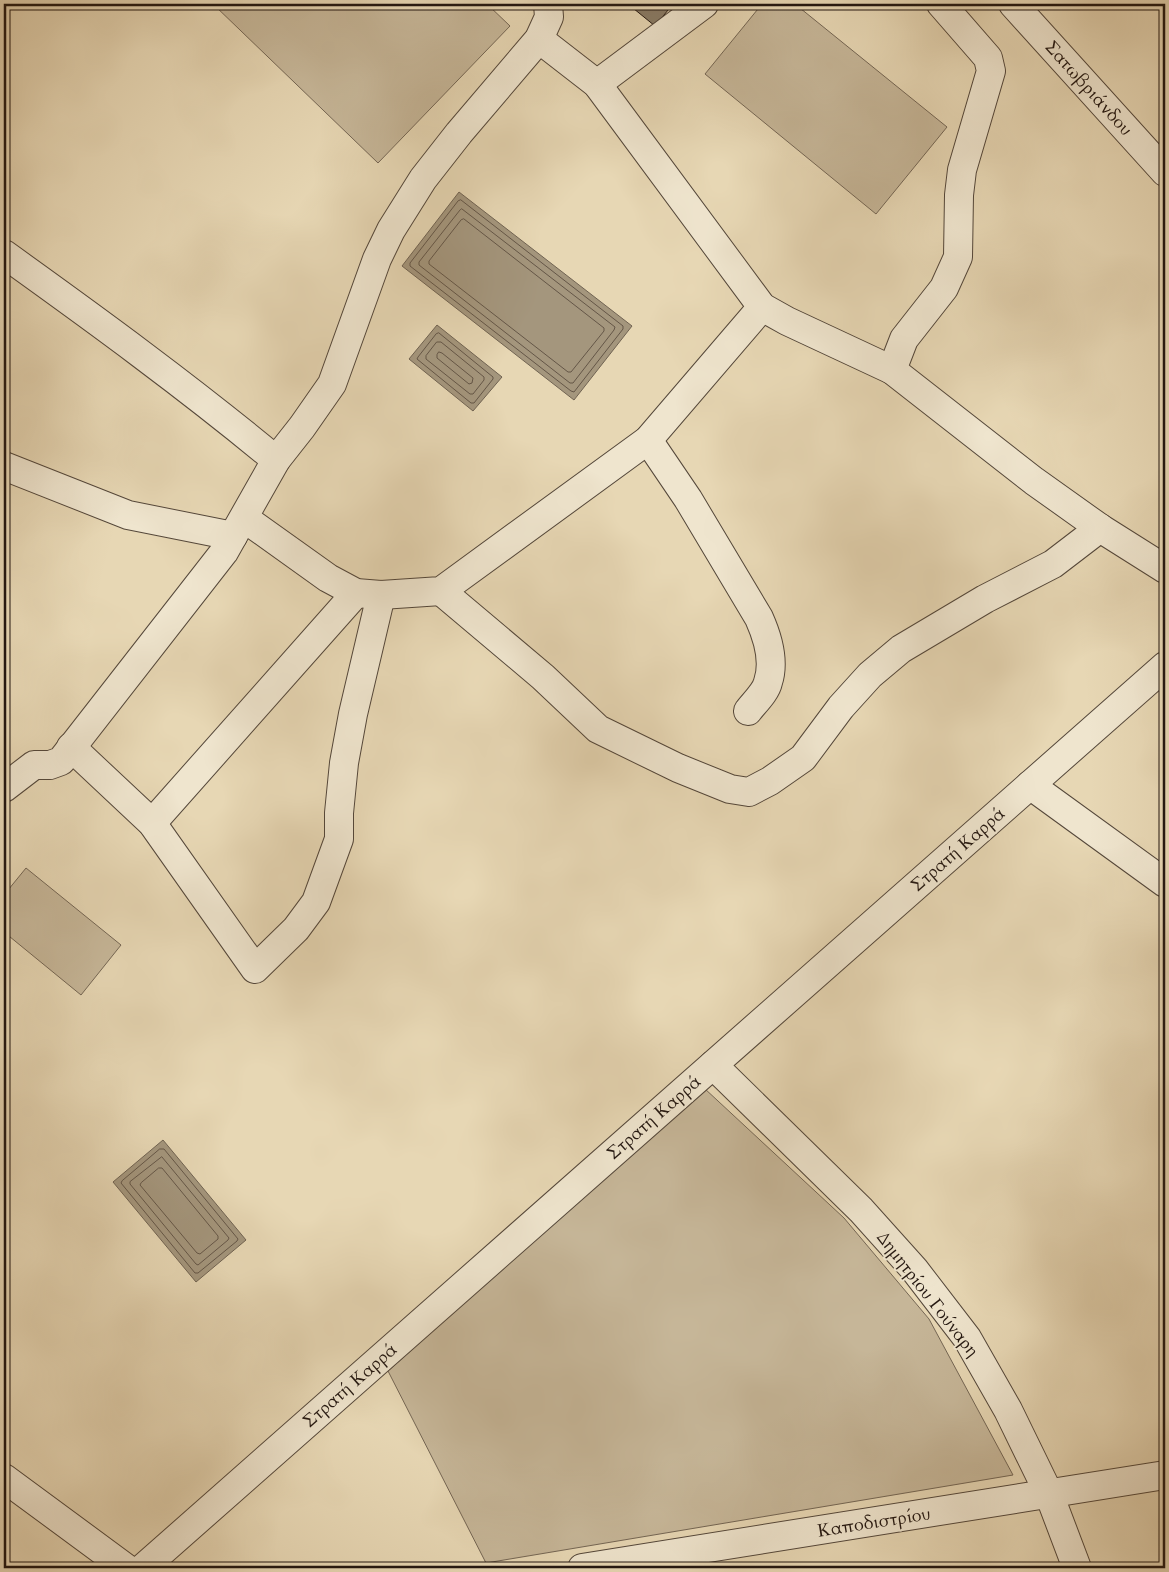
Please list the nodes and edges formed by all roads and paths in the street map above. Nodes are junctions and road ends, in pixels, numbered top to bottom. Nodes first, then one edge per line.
1 (548, 4) edge
2 (704, 4) edge
3 (941, 4) edge
4 (1014, 4) edge
5 (539, 38) junction
6 (598, 84) junction
7 (1165, 172) edge
8 (4, 254) edge
9 (762, 307) junction
10 (892, 370) junction
11 (648, 440) junction
12 (276, 460) junction
13 (4, 466) edge
14 (239, 527) junction
15 (1100, 528) junction
16 (1165, 569) edge
17 (441, 591) junction
18 (369, 594) junction
19 (1165, 666) edge
20 (748, 711) dead end
21 (71, 747) junction
22 (1030, 785) junction
23 (4, 788) edge
24 (152, 823) junction
25 (1165, 883) edge
26 (713, 1065) junction
27 (1165, 1475) edge
28 (4, 1478) edge
29 (1049, 1494) junction
30 (126, 1568) edge
31 (143, 1568) edge
32 (582, 1568) edge
33 (1077, 1568) edge

1 - 5 street
2 - 6 street
3 - 10 street
4 - 7 street, Σατωβριάνδου
5 - 6 street
5 - 12 street
6 - 9 street
8 - 12 street
9 - 10 street
9 - 11 street
10 - 15 street
11 - 17 street
11 - 20 street
12 - 14 street
13 - 14 street
14 - 18 street
14 - 21 street
15 - 16 street
15 - 17 street
17 - 18 street
18 - 24 street
18 - 24 street
19 - 22 street, Στρατή Καρρά
21 - 23 street
21 - 24 street
22 - 25 street
22 - 26 street, Στρατή Καρρά
26 - 29 street, Δημητρίου Γούναρη
26 - 31 street, Στρατή Καρρά
27 - 29 street, Καποδιστρίου
28 - 30 street
29 - 32 street, Καποδιστρίου
29 - 33 street, Δημητρίου Γούναρη

